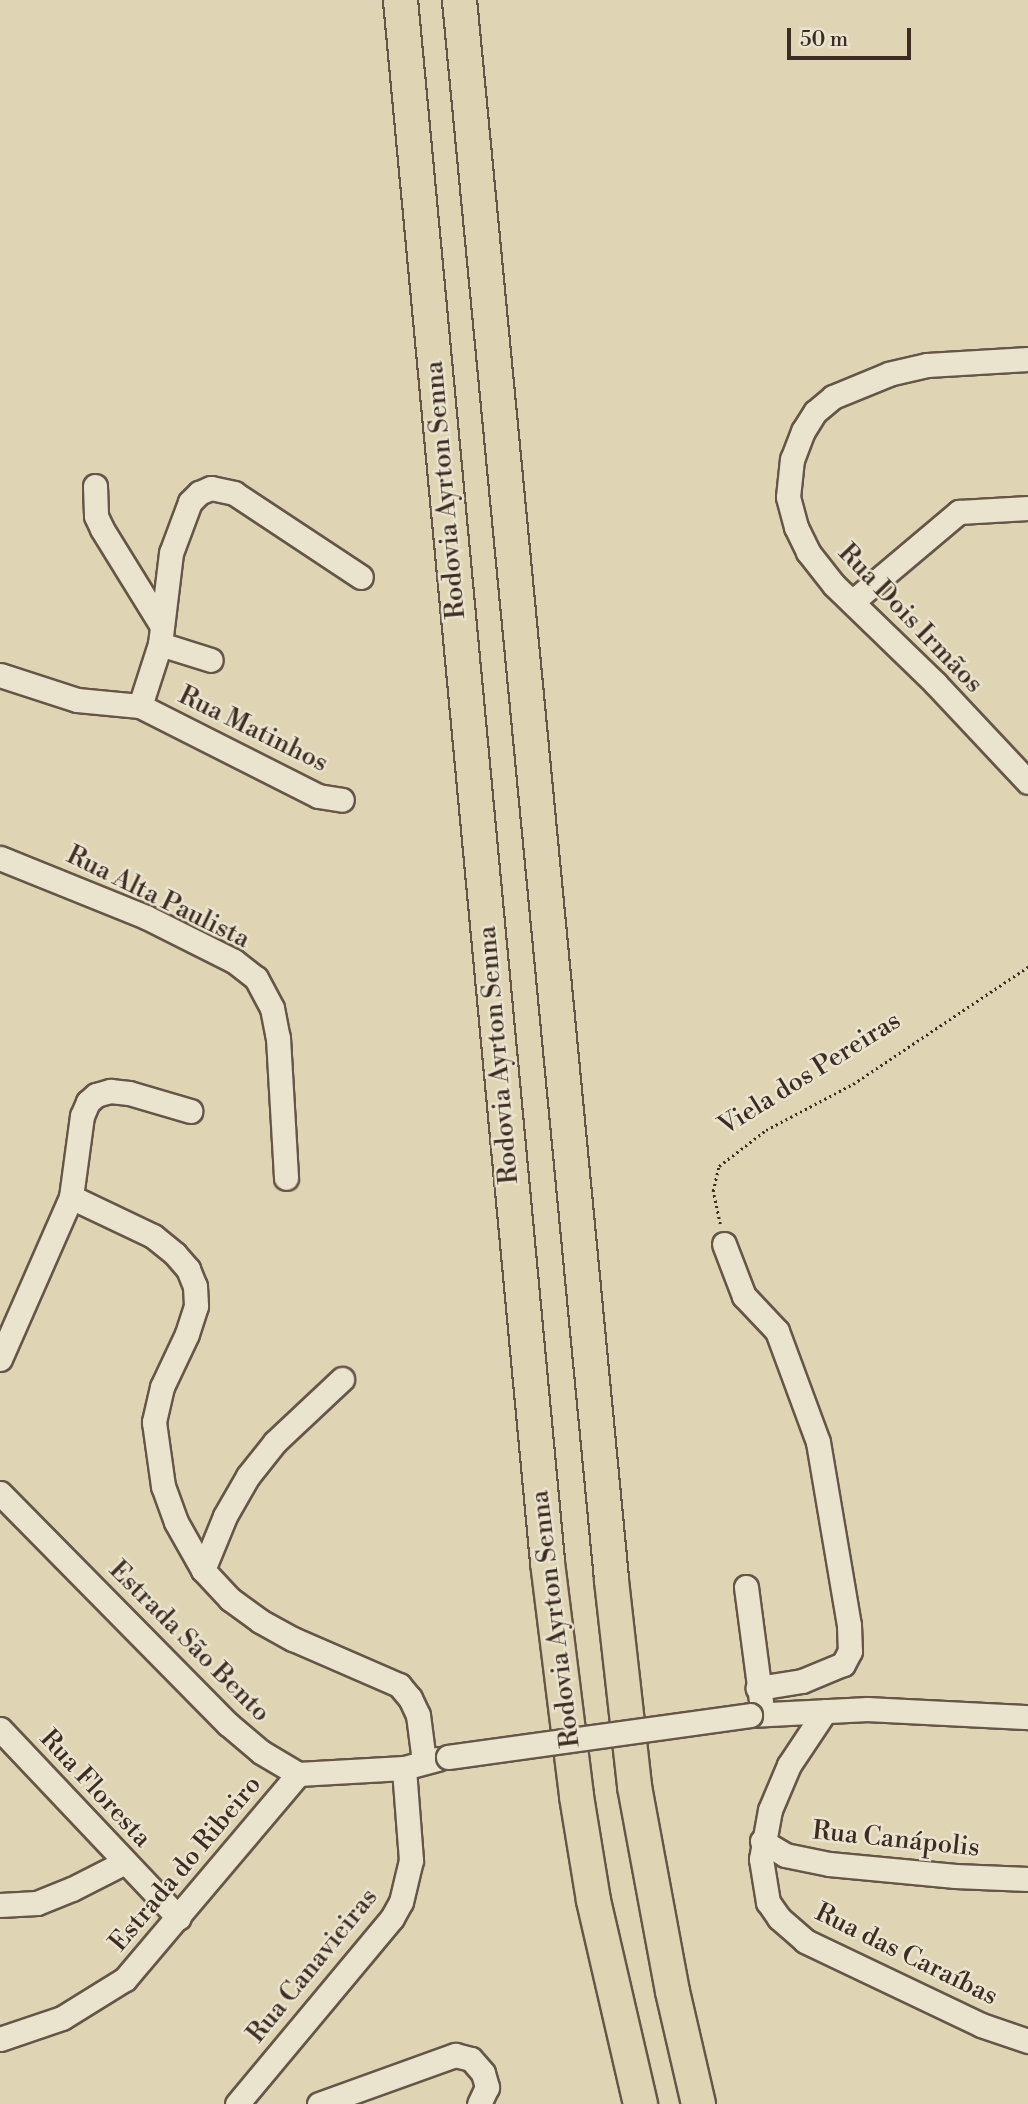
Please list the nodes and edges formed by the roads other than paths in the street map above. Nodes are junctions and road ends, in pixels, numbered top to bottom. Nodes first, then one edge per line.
1 (400, 0) edge
2 (459, 0) edge
3 (1028, 359) edge
4 (96, 486) dead end
5 (1028, 508) edge
6 (362, 577) dead end
7 (852, 602) junction
8 (161, 635) junction
9 (211, 660) dead end
10 (0, 675) edge
11 (140, 706) junction
12 (1028, 782) edge
13 (342, 800) dead end
14 (0, 858) edge
15 (190, 1111) dead end
16 (286, 1178) dead end
17 (71, 1197) junction
18 (724, 1244) road end
19 (0, 1359) edge
20 (342, 1379) dead end
21 (0, 1493) edge
22 (203, 1570) junction
23 (746, 1587) dead end
24 (758, 1688) junction
25 (825, 1711) junction
26 (757, 1714) junction
27 (1028, 1717) edge
28 (0, 1729) edge
29 (414, 1765) junction
30 (298, 1774) junction
31 (762, 1841) junction
32 (125, 1862) junction
33 (1028, 1879) edge
34 (0, 1905) edge
35 (179, 1918) junction
36 (0, 2039) edge
37 (1028, 2041) edge
38 (237, 2104) edge
39 (319, 2104) edge
40 (479, 2104) edge
41 (640, 2104) edge
42 (698, 2104) edge

1 - 41 highway, Rodovia Ayrton Senna
2 - 42 highway
3 - 7 street, Rua Dois Irmãos
4 - 8 street
5 - 7 street
6 - 8 street
7 - 12 street, Rua Dois Irmãos
8 - 9 street
8 - 11 street
10 - 11 street
11 - 13 street, Rua Matinhos
14 - 16 street, Rua Alta Paulista
15 - 17 street
17 - 19 street
17 - 22 street, Rua Canavieiras
18 - 24 street
20 - 22 street
21 - 30 street, Estrada São Bento
22 - 29 street, Rua Canavieiras
23 - 24 street
24 - 26 street
25 - 26 street
25 - 27 street
25 - 31 street, Rua das Caraíbas
26 - 29 street, bridge
28 - 32 street, Rua Floresta
29 - 30 street
29 - 38 street, Rua Canavieiras
30 - 35 street, Estrada do Ribeiro
31 - 33 street, Rua Canápolis
31 - 37 street, Rua das Caraíbas
32 - 34 street
32 - 35 street, Rua Floresta
35 - 36 street, Estrada do Ribeiro
39 - 40 street

